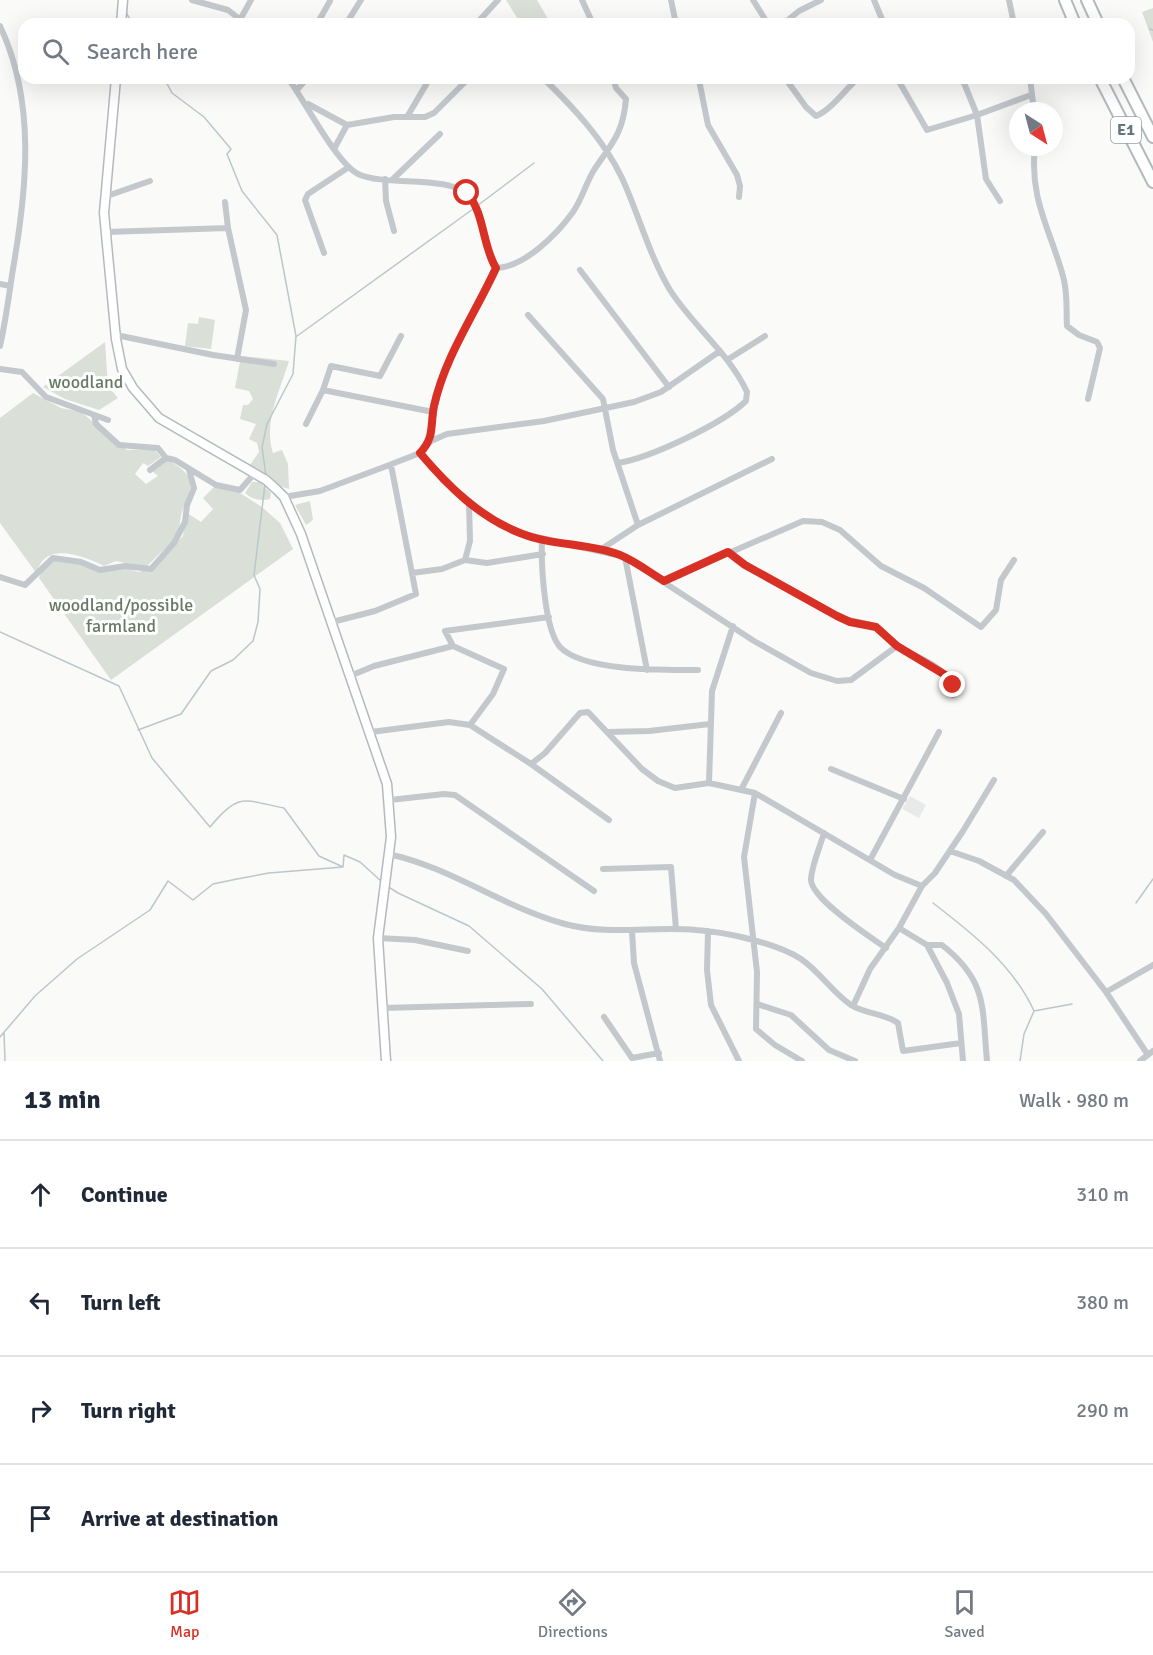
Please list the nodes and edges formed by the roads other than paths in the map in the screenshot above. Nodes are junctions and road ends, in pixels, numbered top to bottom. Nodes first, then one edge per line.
1 (123, 0) edge
2 (192, 0) edge
3 (252, 0) edge
4 (361, 0) edge
5 (498, 0) edge
6 (582, 0) edge
7 (671, 0) edge
8 (753, 0) edge
9 (821, 0) edge
10 (874, 0) edge
11 (1009, 0) edge
12 (1065, 0) edge
13 (1088, 0) edge
14 (330, 1) edge
15 (122, 18) edge
16 (241, 18) joint
17 (320, 18) edge
18 (350, 18) edge
19 (482, 18) edge
20 (590, 18) edge
21 (675, 18) edge
22 (764, 18) edge
23 (790, 18) edge
24 (882, 18) edge
25 (1013, 18) edge
26 (1072, 18) edge
27 (1096, 18) edge
28 (0, 26) edge
29 (18, 77) edge
30 (19, 84) edge
31 (116, 84) edge
32 (292, 84) edge
33 (302, 84) edge
34 (426, 84) edge
35 (462, 84) edge
36 (549, 84) edge
37 (615, 84) edge
38 (701, 84) edge
39 (790, 84) edge
40 (851, 84) edge
41 (901, 84) edge
42 (965, 84) edge
43 (1030, 84) edge
44 (1103, 84) edge
45 (1126, 84) edge
46 (297, 90) junction
47 (1031, 95) junction
48 (1032, 102) edge
49 (308, 104) junction
50 (977, 115) junction
51 (407, 117) junction
52 (347, 125) junction
53 (440, 135) dead end
54 (1153, 137) edge
55 (334, 149) junction
56 (607, 152) junction
57 (1034, 156) edge
58 (349, 167) junction
59 (385, 179) junction
60 (393, 179) junction
61 (150, 181) dead end
62 (1153, 182) edge
63 (107, 196) junction
64 (740, 197) dead end
65 (1000, 201) dead end
66 (225, 202) dead end
67 (228, 228) junction
68 (394, 231) dead end
69 (106, 232) junction
70 (324, 253) dead end
71 (496, 268) junction
72 (580, 270) dead end
73 (0, 284) edge
74 (10, 286) junction
75 (528, 315) dead end
76 (116, 335) junction
77 (400, 336) dead end
78 (765, 336) dead end
79 (0, 346) edge
80 (720, 351) junction
81 (237, 359) junction
82 (727, 360) junction
83 (274, 364) dead end
84 (0, 369) edge
85 (669, 387) junction
86 (323, 390) junction
87 (1088, 399) dead end
88 (605, 409) junction
89 (433, 412) junction
90 (93, 415) junction
91 (108, 420) dead end
92 (306, 424) dead end
93 (431, 441) junction
94 (420, 453) junction
95 (166, 458) junction
96 (772, 459) dead end
97 (618, 463) junction
98 (391, 465) junction
99 (189, 470) junction
100 (150, 471) dead end
101 (254, 474) junction
102 (284, 497) junction
103 (469, 502) junction
104 (638, 525) junction
105 (542, 539) junction
106 (599, 550) junction
107 (728, 552) junction
108 (543, 554) junction
109 (625, 557) junction
110 (465, 560) junction
111 (1014, 560) dead end
112 (412, 573) junction
113 (0, 577) edge
114 (664, 581) junction
115 (549, 617) junction
116 (332, 622) junction
117 (733, 626) junction
118 (453, 646) junction
119 (897, 646) junction
120 (647, 670) junction
121 (698, 670) dead end
122 (350, 676) junction
123 (953, 695) dead end
124 (781, 713) dead end
125 (710, 724) junction
126 (470, 725) junction
127 (371, 732) junction
128 (608, 732) junction
129 (939, 732) dead end
130 (531, 764) junction
131 (831, 769) dead end
132 (994, 780) dead end
133 (709, 783) junction
134 (742, 788) junction
135 (755, 793) junction
136 (904, 799) junction
137 (390, 800) junction
138 (609, 820) dead end
139 (1043, 832) dead end
140 (824, 833) junction
141 (950, 851) junction
142 (388, 854) junction
143 (870, 860) junction
144 (603, 869) dead end
145 (1006, 876) junction
146 (922, 886) junction
147 (594, 891) dead end
148 (899, 928) junction
149 (676, 929) junction
150 (632, 931) junction
151 (708, 931) junction
152 (378, 938) junction
153 (755, 942) junction
154 (927, 945) junction
155 (886, 948) junction
156 (468, 951) dead end
157 (1153, 965) edge
158 (1106, 992) junction
159 (531, 1004) dead end
160 (757, 1004) junction
161 (853, 1006) junction
162 (383, 1008) junction
163 (604, 1017) dead end
164 (961, 1043) junction
165 (658, 1053) junction
166 (1151, 1053) edge
167 (1141, 1060) edge
168 (386, 1061) edge
169 (660, 1061) edge
170 (739, 1061) edge
171 (801, 1061) edge
172 (855, 1061) edge
173 (963, 1061) edge
174 (987, 1061) edge

1 - 15 main road
2 - 16 street
3 - 16 street
4 - 18 street
5 - 19 street
6 - 20 street
7 - 21 street
8 - 22 street
9 - 23 street
10 - 24 street
11 - 25 street
12 - 26 highway
13 - 27 highway
14 - 17 street
28 - 29 street
30 - 74 street
31 - 63 main road
32 - 46 street
33 - 46 street
34 - 51 street
35 - 51 street
36 - 56 street
37 - 56 street
38 - 64 street
39 - 40 street
41 - 50 street
42 - 50 street
43 - 47 street
44 - 62 highway, E1
45 - 54 highway, E1
46 - 49 street
47 - 48 street
47 - 50 street
49 - 52 street
49 - 55 street
50 - 65 street
51 - 52 street
52 - 55 street
53 - 60 street
55 - 58 street
56 - 71 street
56 - 80 street
57 - 87 street
58 - 59 street
58 - 70 street
59 - 60 street
59 - 68 street
60 - 71 street
61 - 63 street
63 - 69 main road
66 - 67 street
67 - 69 street
67 - 81 street
69 - 76 main road
71 - 89 street
72 - 85 street
73 - 74 street
74 - 79 street
75 - 88 street
76 - 81 street
76 - 101 main road
77 - 86 street
78 - 82 street
80 - 82 street
80 - 85 street
81 - 83 street
82 - 97 street
84 - 90 street
85 - 88 street
86 - 89 street
86 - 92 street
88 - 93 street
88 - 97 street
89 - 93 street
90 - 91 street
90 - 95 street
93 - 94 street
94 - 98 street
94 - 103 street
95 - 99 street
95 - 100 street
96 - 104 street
97 - 104 street
98 - 102 street
98 - 112 street
99 - 101 street
99 - 113 street
101 - 102 main road
102 - 116 main road
103 - 105 street
103 - 110 street
104 - 106 street
105 - 106 street
105 - 108 street
106 - 109 street
107 - 111 street
107 - 114 street
107 - 119 street
108 - 110 street
108 - 115 street
109 - 114 street
109 - 120 street
110 - 112 street
112 - 116 street
114 - 117 street
115 - 118 street
115 - 120 street
116 - 122 main road
117 - 119 street
117 - 125 street
118 - 122 street
118 - 126 street
119 - 123 street
120 - 121 street
122 - 127 main road
124 - 134 street
125 - 128 street
125 - 133 street
126 - 127 street
126 - 130 street
127 - 137 main road
128 - 130 street
128 - 133 street
129 - 136 street
130 - 138 street
131 - 136 street
132 - 141 street
133 - 134 street
134 - 135 street
135 - 140 street
135 - 153 street
136 - 143 street
137 - 142 main road
137 - 147 street
139 - 145 street
140 - 143 street
140 - 155 street
141 - 145 street
141 - 146 street
142 - 150 street
142 - 152 main road
143 - 146 street
144 - 149 street
145 - 158 street
146 - 148 street
148 - 154 street
148 - 155 street
149 - 150 street
149 - 151 street
150 - 165 street
151 - 153 street
151 - 170 street
152 - 156 street
152 - 162 main road
153 - 160 street
153 - 161 street
154 - 164 street
154 - 174 street
155 - 161 street
157 - 158 street
158 - 166 street
159 - 162 street
160 - 171 street
160 - 172 street
161 - 164 street
162 - 168 main road
163 - 165 street
164 - 173 street
165 - 169 street
166 - 167 street

